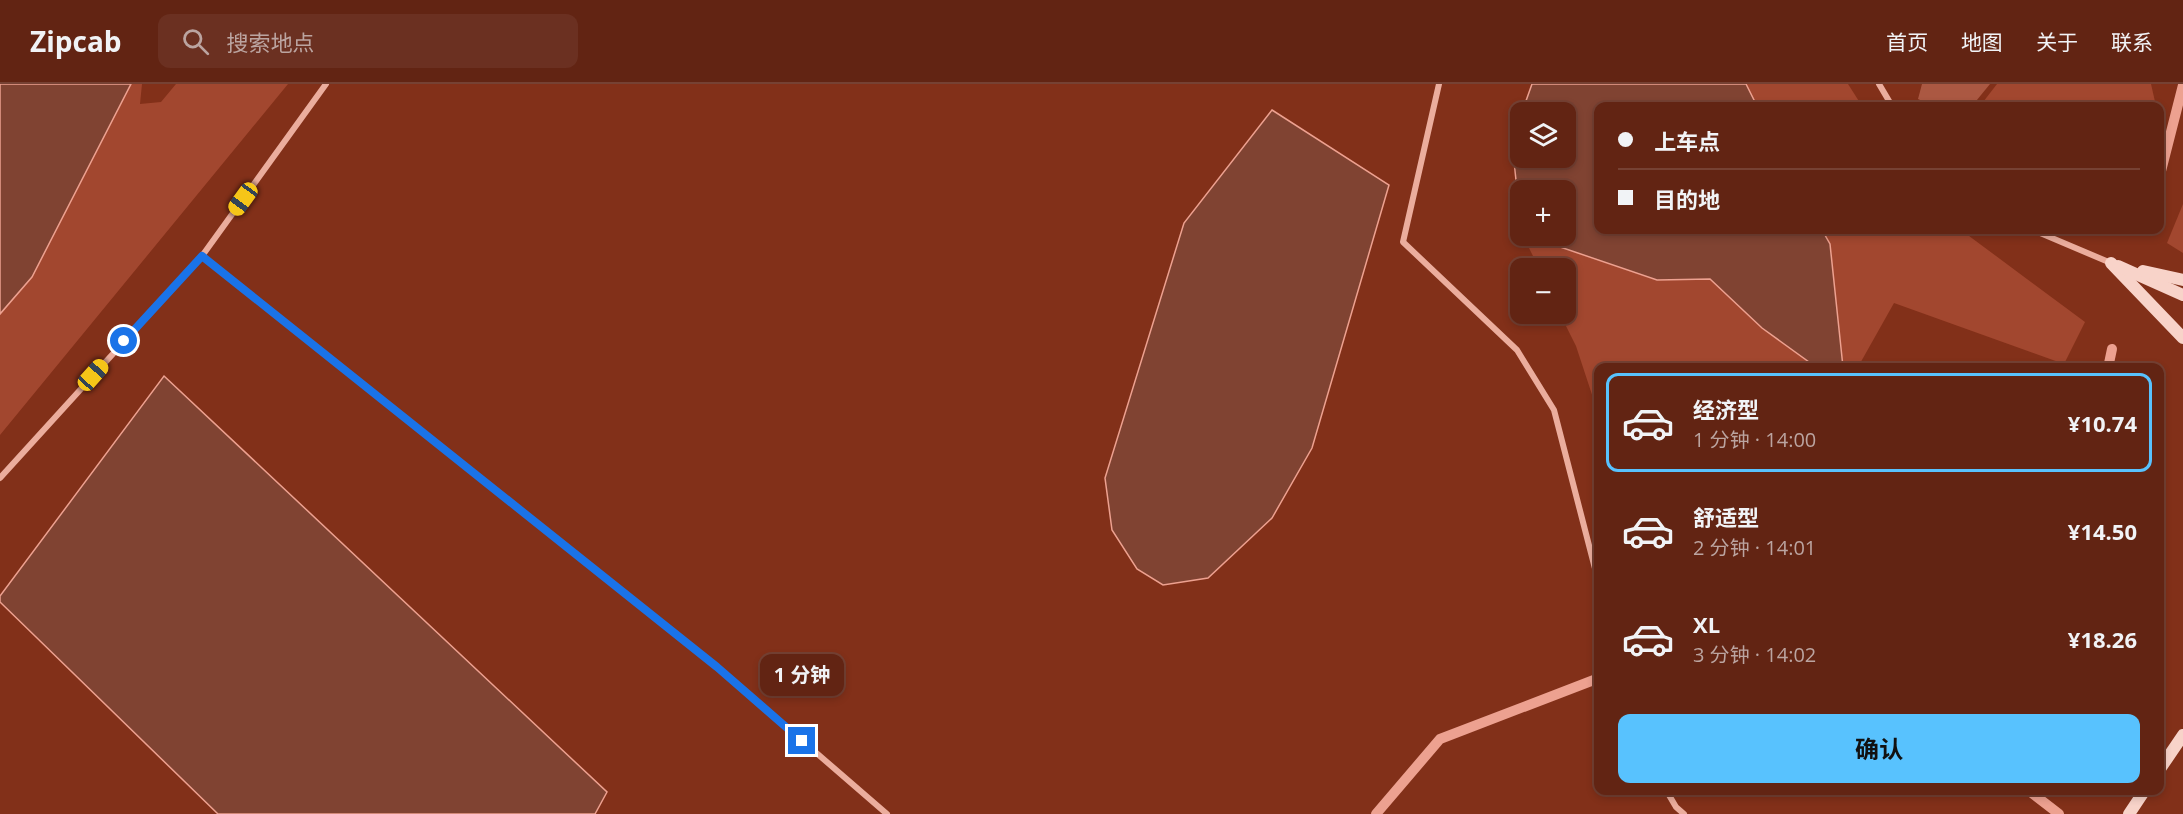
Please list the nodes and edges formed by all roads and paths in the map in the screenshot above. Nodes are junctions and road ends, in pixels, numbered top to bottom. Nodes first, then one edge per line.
1 (326, 84) edge
2 (1439, 84) edge
3 (1879, 84) edge
4 (1890, 102) edge
5 (2042, 234) edge
6 (202, 256) junction
7 (2111, 263) junction
8 (2183, 280) edge
9 (2183, 295) edge
10 (2183, 338) edge
11 (0, 478) edge
12 (1594, 565) edge
13 (2183, 735) edge
14 (2164, 763) edge
15 (1669, 795) edge
16 (2142, 795) edge
17 (887, 814) edge
18 (1684, 814) edge
19 (2129, 814) edge

1 - 6 street
2 - 12 street
3 - 4 street
5 - 7 street
6 - 11 street
6 - 17 street
7 - 8 street
7 - 9 street
7 - 10 street
13 - 14 street
15 - 18 street
16 - 19 street

